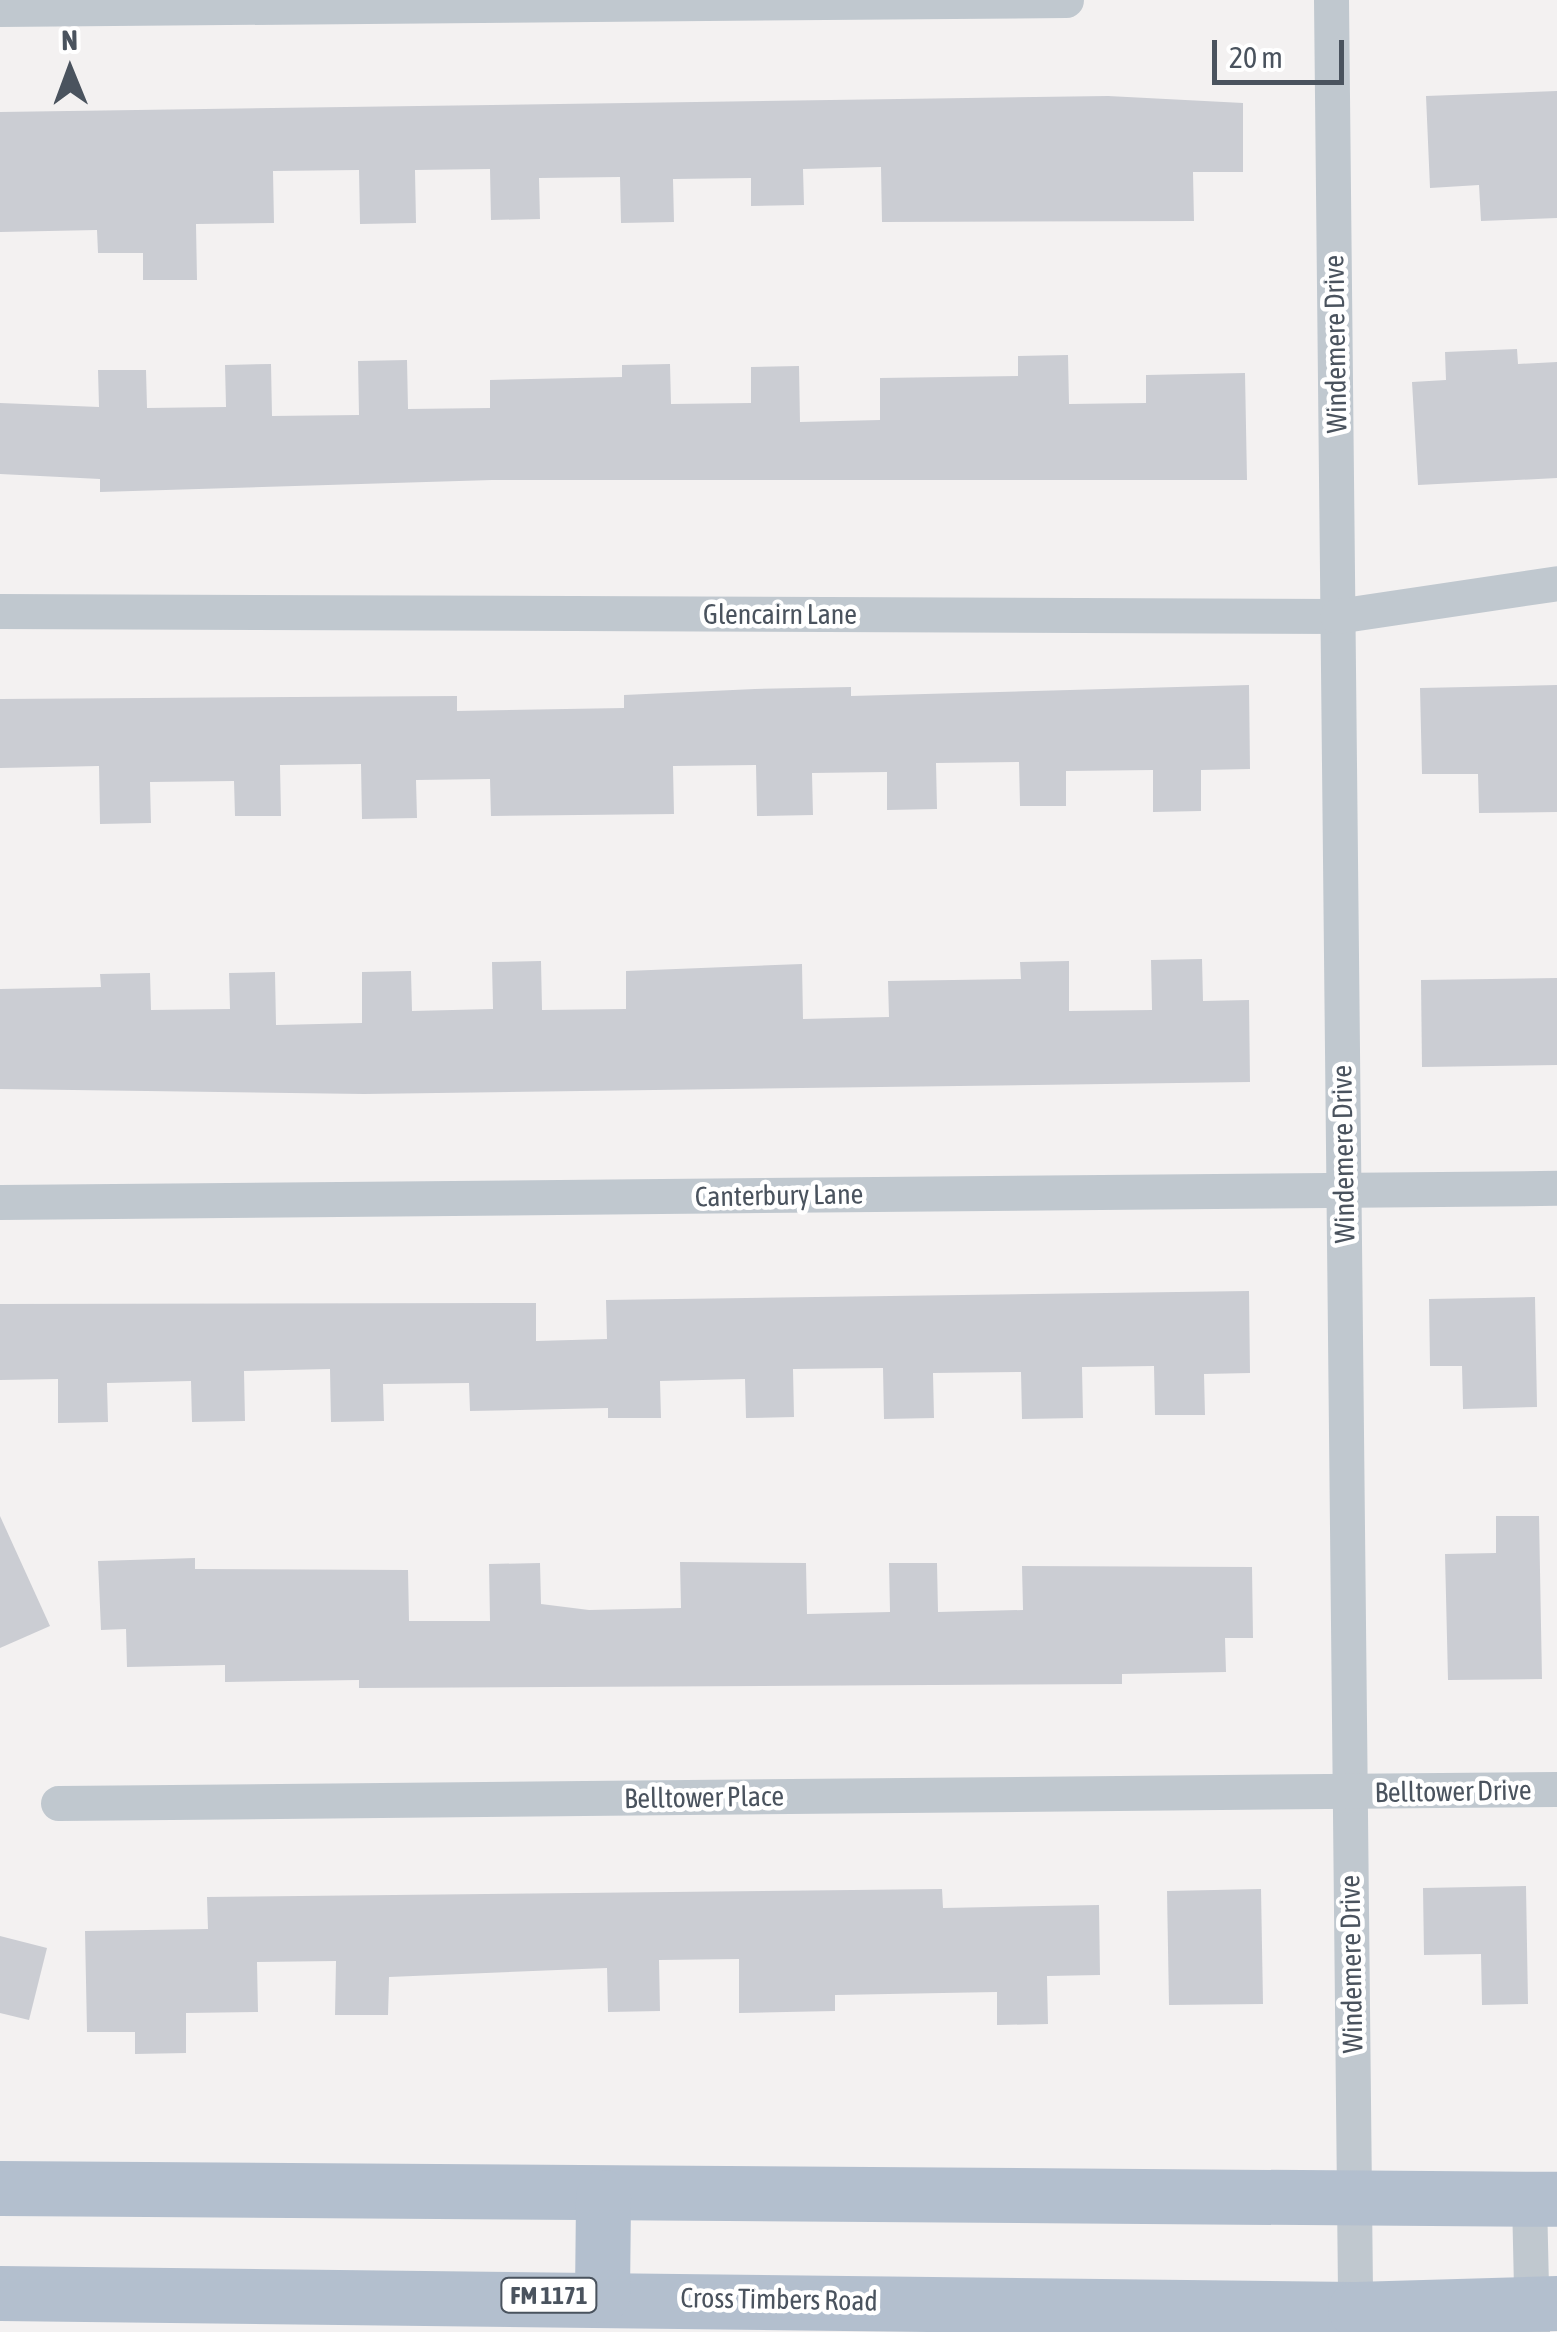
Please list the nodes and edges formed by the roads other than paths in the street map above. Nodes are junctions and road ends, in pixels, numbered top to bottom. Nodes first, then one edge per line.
1 (1066, 0) edge
2 (1331, 0) edge
3 (0, 9) edge
4 (1557, 583) edge
5 (0, 611) edge
6 (1337, 616) junction
7 (1557, 1188) edge
8 (1343, 1190) junction
9 (0, 1202) edge
10 (1557, 1790) edge
11 (1350, 1792) junction
12 (58, 1803) dead end
13 (0, 2188) edge
14 (603, 2197) junction
15 (1543, 2199) edge
16 (1354, 2200) junction
17 (0, 2293) edge
18 (602, 2296) junction
19 (1355, 2309) junction
20 (1540, 2312) edge

1 - 3 street
2 - 6 street, Windemere Drive
4 - 6 street, Glencairn Lane
5 - 6 street, Glencairn Lane
6 - 8 street, Windemere Drive
7 - 8 street, Canterbury Lane
8 - 9 street, Canterbury Lane
8 - 11 street, Windemere Drive
10 - 11 street, Belltower Drive
11 - 12 street, Belltower Place
11 - 16 street, Windemere Drive
13 - 14 main road
14 - 16 main road
14 - 18 main road
15 - 16 main road
15 - 20 street
16 - 19 street, Windemere Drive
17 - 18 main road, Cross Timbers Road / FM 1171
18 - 19 main road, Cross Timbers Road / FM 1171
19 - 20 main road, Cross Timbers Road / FM 1171

